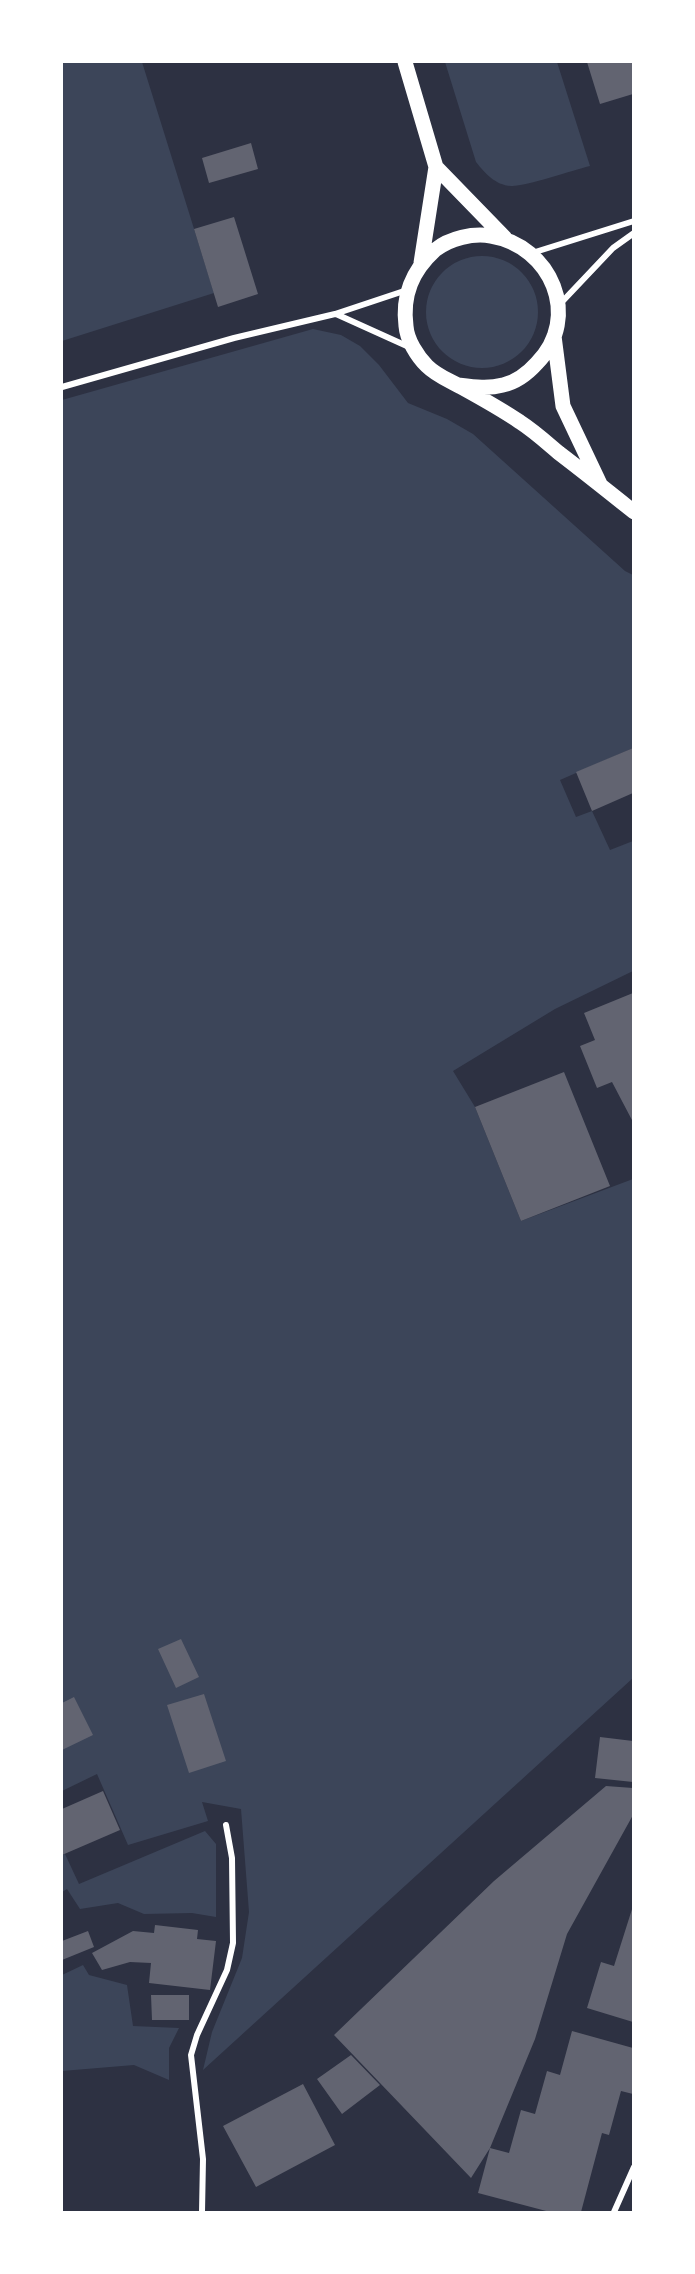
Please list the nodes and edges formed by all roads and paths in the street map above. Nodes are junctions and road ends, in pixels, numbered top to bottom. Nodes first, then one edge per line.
1 (405, 62) edge
2 (436, 167) junction
3 (633, 221) edge
4 (633, 233) edge
5 (505, 238) junction
6 (532, 253) junction
7 (421, 263) junction
8 (407, 290) junction
9 (558, 307) junction
10 (335, 314) junction
11 (554, 336) junction
12 (414, 349) junction
13 (458, 385) junction
14 (62, 387) edge
15 (602, 486) junction
16 (633, 512) edge
17 (226, 1825) dead end
18 (633, 2167) edge
19 (202, 2212) edge
20 (614, 2212) edge

1 - 2 main road
2 - 5 main road
2 - 7 main road
3 - 6 street
4 - 9 street
5 - 6 main road
5 - 7 main road
6 - 9 main road
7 - 8 main road
8 - 10 street
8 - 12 main road
9 - 11 main road
10 - 12 street
10 - 14 street
11 - 13 main road
11 - 15 main road
12 - 13 main road
13 - 15 main road
15 - 16 main road
17 - 19 street
18 - 20 street

